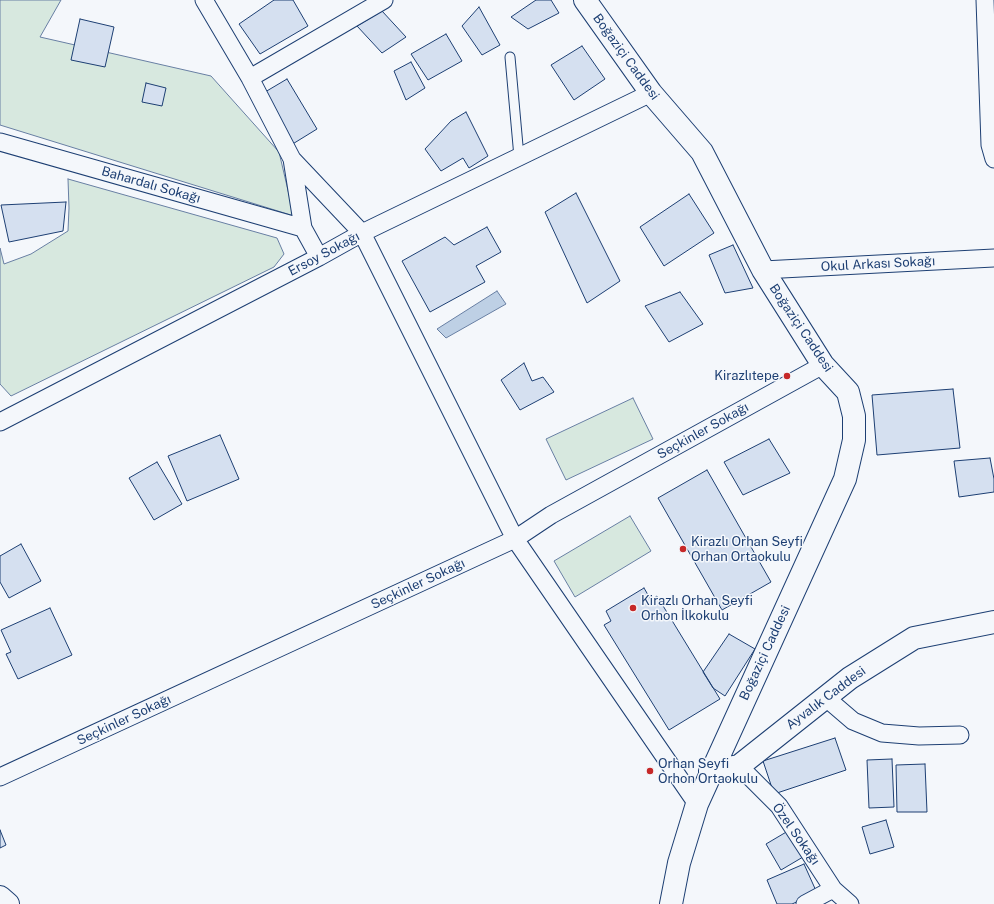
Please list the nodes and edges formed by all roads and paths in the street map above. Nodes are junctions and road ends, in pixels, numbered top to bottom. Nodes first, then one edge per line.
1 (204, 0) edge
2 (384, 0) edge
3 (585, 0) edge
4 (985, 0) edge
5 (510, 57) dead end
6 (250, 78) junction
7 (651, 93) junction
8 (0, 142) edge
9 (519, 156) junction
10 (292, 159) junction
11 (994, 159) edge
12 (303, 228) junction
13 (362, 233) junction
14 (319, 257) junction
15 (994, 258) edge
16 (763, 270) junction
17 (823, 365) junction
18 (0, 422) edge
19 (515, 539) junction
20 (994, 622) edge
21 (825, 697) junction
22 (960, 735) dead end
23 (739, 766) junction
24 (710, 771) junction
25 (0, 777) edge
26 (697, 804) junction
27 (834, 889) junction
28 (0, 897) edge
29 (8, 904) edge
30 (671, 904) edge
31 (805, 904) edge
32 (850, 904) edge

1 - 6 street
2 - 6 street
3 - 7 street, Boğaziçi Caddesi
4 - 11 street
5 - 9 lane
6 - 10 street
7 - 9 street, Ersoy Sokağı
7 - 16 street, Boğaziçi Caddesi
8 - 12 street, Bahardalı Sokağı
9 - 13 street, Ersoy Sokağı
10 - 12 street
10 - 13 street
12 - 14 street
13 - 14 street, Ersoy Sokağı
13 - 19 street
14 - 18 street, Ersoy Sokağı
15 - 16 street, Okul Arkası Sokağı
16 - 17 street, Boğaziçi Caddesi
17 - 19 street, Seçkinler Sokağı
17 - 24 street, Boğaziçi Caddesi
19 - 25 street, Seçkinler Sokağı
19 - 26 street
20 - 21 street, Ayvalık Caddesi
21 - 22 street
21 - 23 street, Ayvalık Caddesi
23 - 24 street, Ayvalık Caddesi
23 - 27 street, Özel Sokağı
24 - 26 street, Boğaziçi Caddesi
26 - 30 street, Boğaziçi Caddesi
27 - 31 street
27 - 32 street, Özel Sokağı
28 - 29 street

